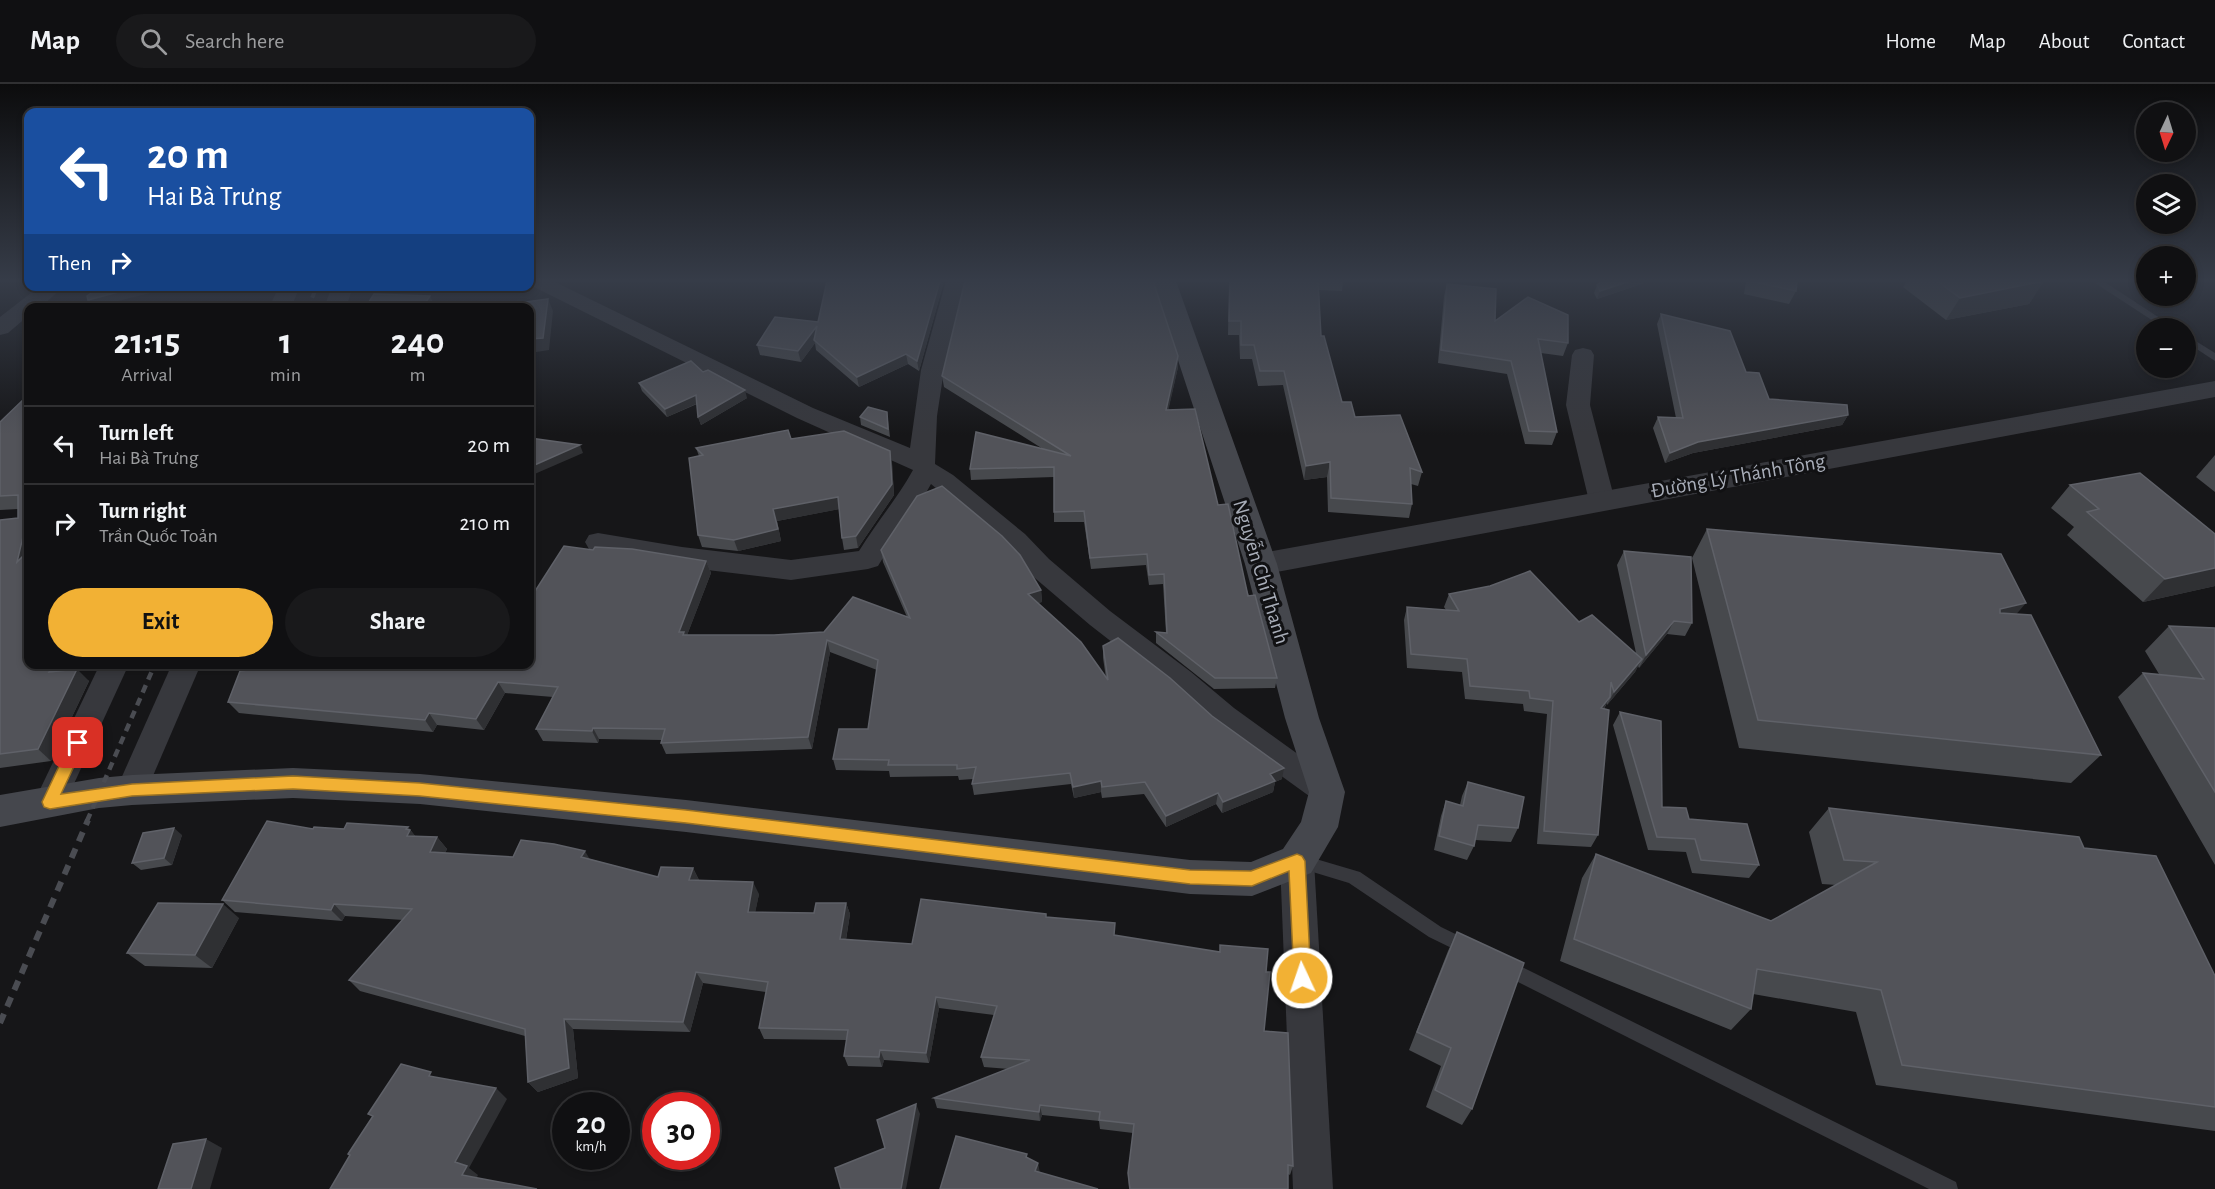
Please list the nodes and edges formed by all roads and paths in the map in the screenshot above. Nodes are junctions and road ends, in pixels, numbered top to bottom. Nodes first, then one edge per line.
1 (642, 333) edge
2 (942, 333) edge
3 (1182, 333) edge
4 (2196, 346) edge
5 (1583, 355) dead end
6 (2215, 358) edge
7 (2215, 389) edge
8 (923, 466) junction
9 (1602, 501) junction
10 (598, 542) dead end
11 (1262, 564) junction
12 (113, 669) edge
13 (185, 669) edge
14 (132, 790) junction
15 (1327, 792) junction
16 (50, 802) junction
17 (0, 811) edge
18 (1297, 861) junction
19 (1312, 1189) edge
20 (1949, 1189) edge

1 - 8 street
2 - 8 street
3 - 11 main road, Nguyễn Chí Thanh
4 - 6 lane
5 - 9 street
7 - 9 street, Đường Lý Thánh Tông
8 - 10 street
8 - 15 street
9 - 11 street, Đường Lý Thánh Tông
11 - 15 main road, Nguyễn Chí Thanh
12 - 16 street
13 - 14 street
14 - 16 main road
14 - 18 main road
15 - 18 main road
16 - 17 main road
18 - 19 street
18 - 20 lane

